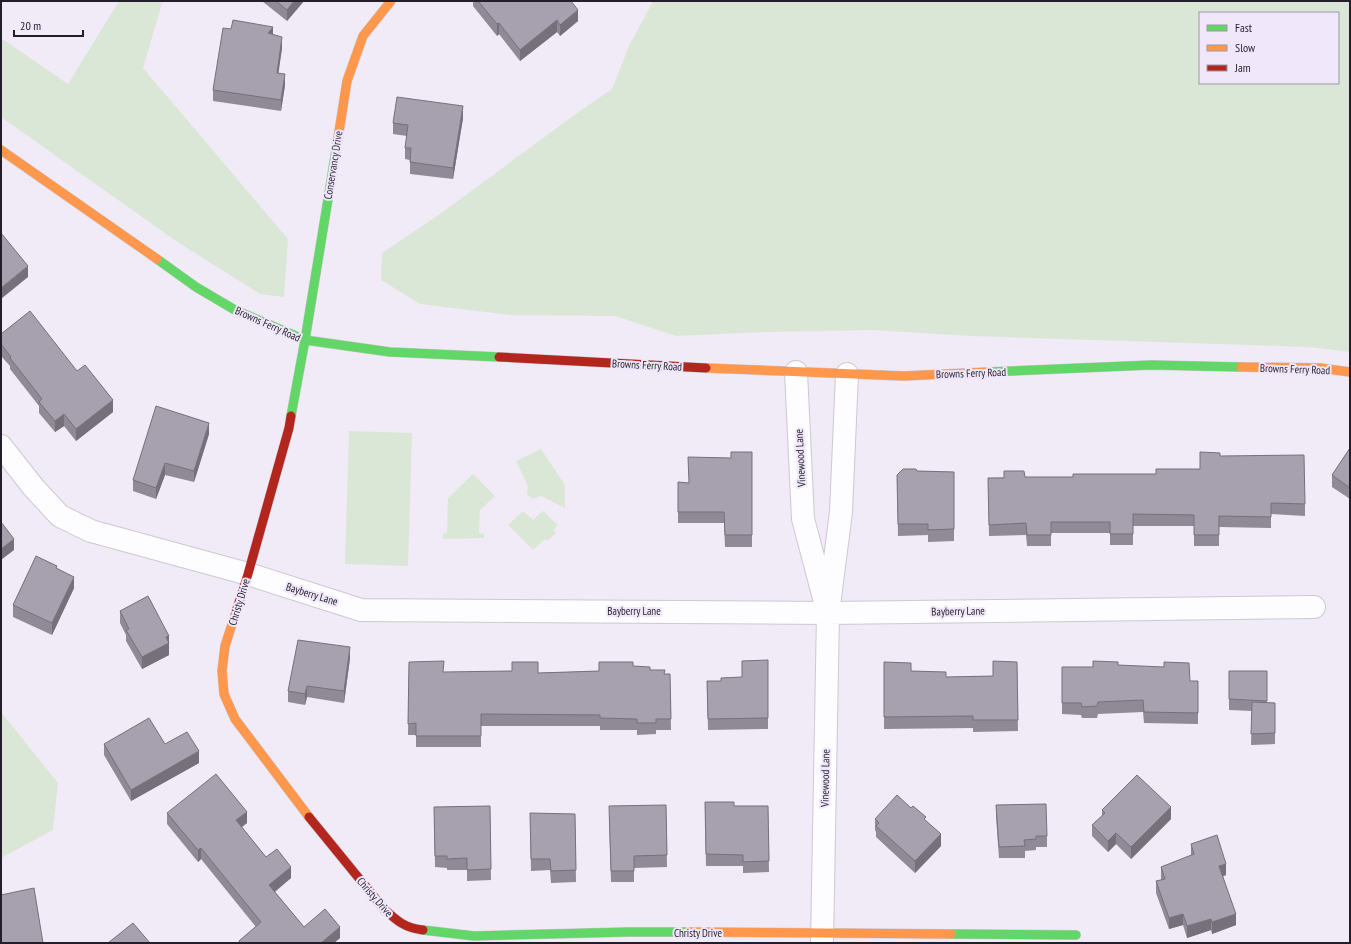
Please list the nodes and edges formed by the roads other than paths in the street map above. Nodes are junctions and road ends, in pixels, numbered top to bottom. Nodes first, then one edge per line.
1 (391, 1) edge
2 (1, 150) edge
3 (305, 340) junction
4 (796, 372) junction
5 (1350, 372) edge
6 (847, 374) junction
7 (1, 446) edge
8 (248, 574) junction
9 (1314, 607) dead end
10 (828, 612) junction
11 (1076, 935) dead end
12 (822, 937) edge
13 (474, 940) edge

1 - 3 street, Conservancy Drive
2 - 3 street, Browns Ferry Road
3 - 4 street, Browns Ferry Road
3 - 8 street, Christy Drive
4 - 6 street, Browns Ferry Road
4 - 10 street, Vinewood Lane
5 - 6 street, Browns Ferry Road
6 - 10 street, Vinewood Lane
7 - 8 street, Bayberry Lane
8 - 10 street, Bayberry Lane
8 - 13 street, Christy Drive
9 - 10 street, Bayberry Lane
10 - 12 street, Vinewood Lane
11 - 12 street, Christy Drive
12 - 13 street, Christy Drive

